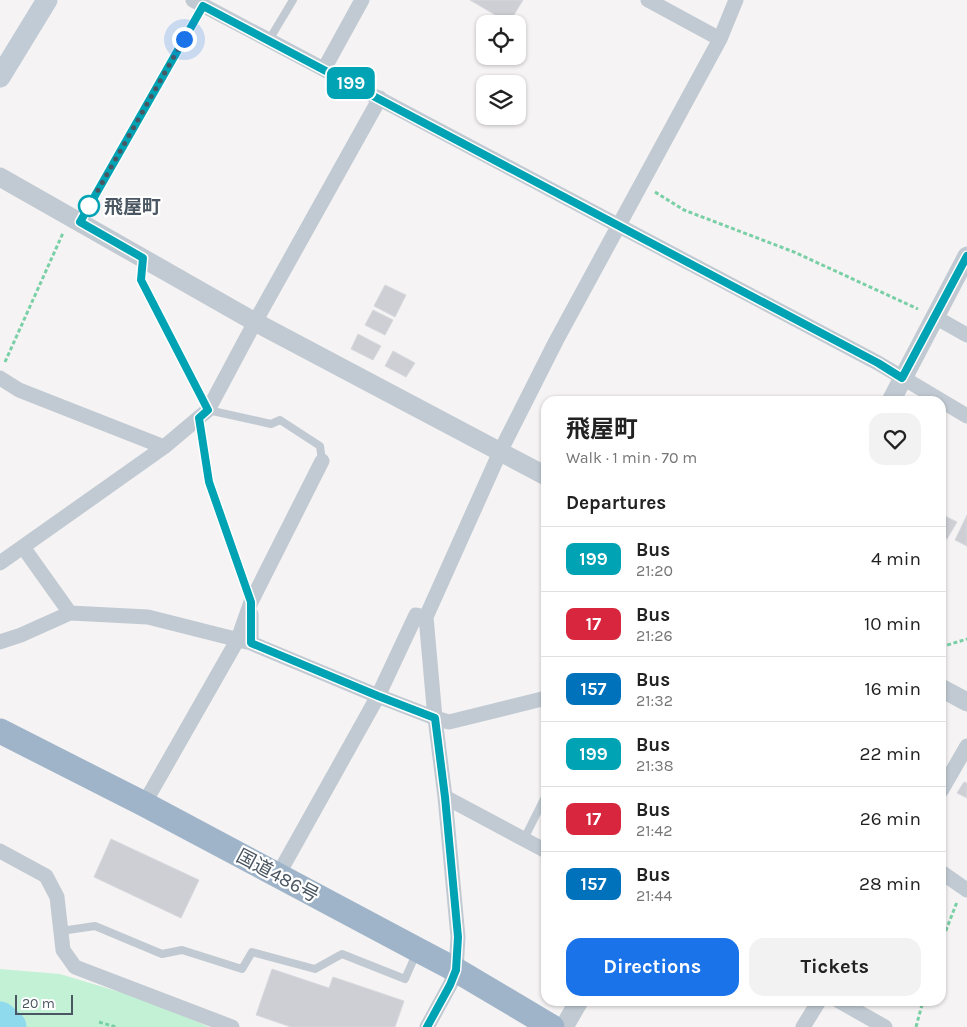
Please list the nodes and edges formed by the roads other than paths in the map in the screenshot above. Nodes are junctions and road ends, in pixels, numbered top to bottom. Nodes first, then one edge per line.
1 (47, 0) edge
2 (293, 0) edge
3 (362, 0) edge
4 (648, 0) edge
5 (736, 0) edge
6 (198, 3) edge
7 (720, 39) junction
8 (269, 40) junction
9 (324, 69) junction
10 (0, 77) edge
11 (380, 98) junction
12 (0, 177) edge
13 (75, 219) junction
14 (619, 227) junction
15 (967, 256) edge
16 (143, 258) junction
17 (935, 317) junction
18 (255, 322) junction
19 (967, 335) edge
20 (2, 371) edge
21 (902, 378) junction
22 (893, 396) edge
23 (933, 396) edge
24 (946, 404) edge
25 (204, 414) junction
26 (967, 416) edge
27 (164, 446) junction
28 (500, 452) junction
29 (322, 461) joint
30 (541, 473) edge
31 (23, 546) junction
32 (0, 563) edge
33 (251, 602) junction
34 (70, 613) junction
35 (426, 617) junction
36 (245, 641) junction
37 (0, 642) edge
38 (946, 691) edge
39 (378, 696) junction
40 (541, 699) edge
41 (967, 702) edge
42 (435, 718) junction
43 (0, 731) edge
44 (967, 746) edge
45 (946, 782) edge
46 (445, 797) junction
47 (144, 804) junction
48 (541, 805) edge
49 (524, 839) junction
50 (541, 848) edge
51 (0, 851) edge
52 (278, 875) junction
53 (946, 876) edge
54 (965, 889) edge
55 (61, 931) junction
56 (418, 950) junction
57 (456, 970) junction
58 (576, 1006) edge
59 (816, 1006) edge
60 (848, 1006) edge
61 (232, 1027) edge
62 (427, 1027) edge
63 (552, 1027) edge
64 (564, 1027) edge
65 (804, 1027) edge
66 (885, 1027) edge

1 - 10 main road
2 - 8 lane
3 - 9 street
4 - 7 street
5 - 7 street
6 - 8 street
6 - 13 lane
7 - 14 street
8 - 9 street
9 - 11 street
11 - 14 street
11 - 18 street
12 - 13 street
13 - 16 street
14 - 21 street
14 - 28 street
15 - 17 street
16 - 18 street
16 - 25 lane
17 - 19 street
17 - 21 street
18 - 25 street
18 - 28 street
20 - 27 street
21 - 22 street
21 - 23 street
24 - 26 street
25 - 27 street
25 - 29 lane
25 - 33 lane
27 - 31 street
28 - 30 street
28 - 35 street
29 - 33 street
31 - 32 street
31 - 34 street
33 - 36 street
34 - 36 street
34 - 37 street
35 - 39 street
35 - 42 street
36 - 39 street
36 - 47 street
38 - 41 street
39 - 42 street
39 - 52 street
40 - 42 street
42 - 46 street
43 - 47 highway, 国道486号
44 - 45 street
46 - 49 street
46 - 57 street
47 - 52 highway, 国道486号
48 - 49 lane
49 - 50 street
51 - 55 street
52 - 56 highway, 国道486号
53 - 54 street
55 - 56 lane
55 - 61 street
56 - 57 highway, 国道486号
57 - 62 street
57 - 63 highway, 国道486号
58 - 64 street
59 - 65 street
60 - 66 street

